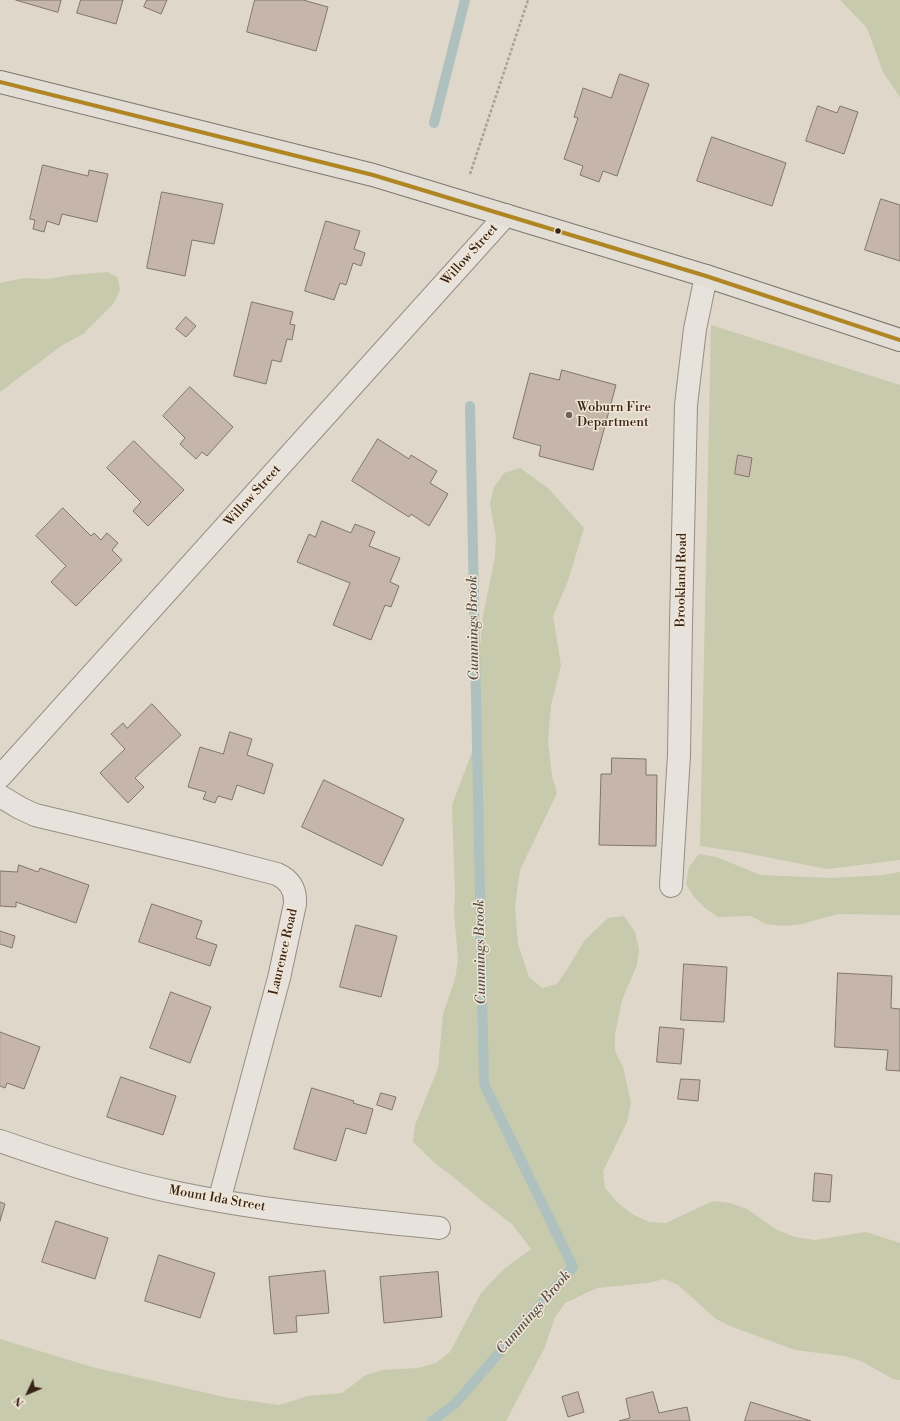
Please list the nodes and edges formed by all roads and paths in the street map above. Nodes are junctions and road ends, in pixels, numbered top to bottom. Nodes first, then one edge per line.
1 (528, 0) edge
2 (0, 82) edge
3 (461, 201) junction
4 (506, 215) junction
5 (706, 276) junction
6 (900, 340) edge
7 (0, 777) edge
8 (0, 796) edge
9 (671, 886) dead end
10 (0, 1141) edge
11 (219, 1201) junction
12 (439, 1228) dead end

1 - 3 path
2 - 3 main road
3 - 4 main road
4 - 5 main road
4 - 7 street, Willow Street
5 - 6 main road
5 - 9 street, Brookland Road
8 - 11 street, Laurence Road
10 - 11 street, Mount Ida Street
11 - 12 street, Mount Ida Street

